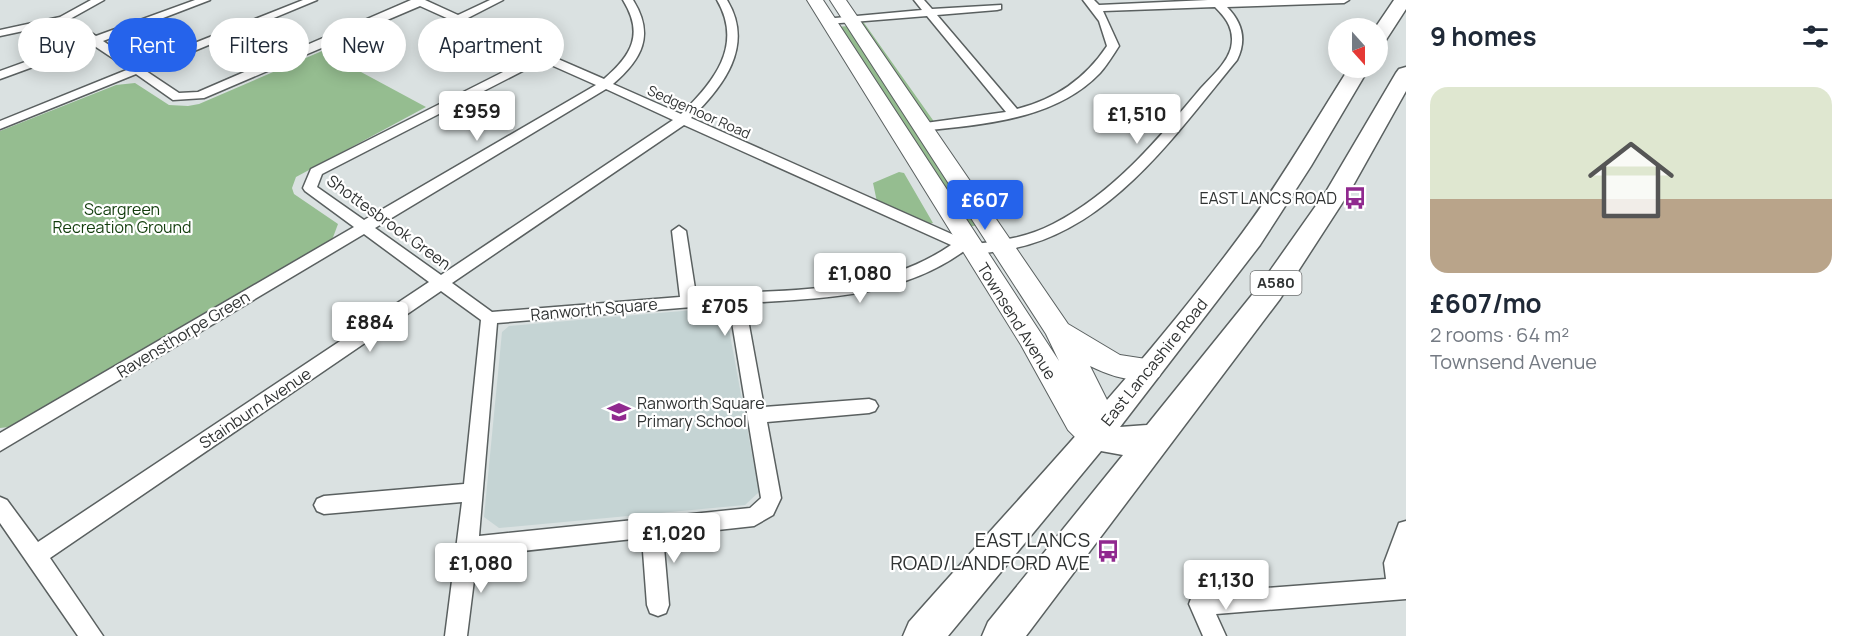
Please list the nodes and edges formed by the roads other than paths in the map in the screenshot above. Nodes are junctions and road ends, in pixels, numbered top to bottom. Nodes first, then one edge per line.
1 (99, 0) edge
2 (205, 0) edge
3 (312, 0) edge
4 (498, 0) edge
5 (628, 0) edge
6 (722, 0) edge
7 (815, 0) edge
8 (838, 0) edge
9 (919, 0) edge
10 (418, 1) edge
11 (1342, 1) edge
12 (1216, 3) edge
13 (1394, 3) edge
14 (1092, 4) edge
15 (998, 7) dead end
16 (928, 12) junction
17 (65, 18) edge
18 (459, 18) joint
19 (1387, 18) edge
20 (850, 19) junction
21 (828, 21) junction
22 (18, 29) edge
23 (0, 33) edge
24 (96, 40) edge
25 (197, 46) edge
26 (564, 67) edge
27 (18, 68) edge
28 (131, 72) edge
29 (139, 72) edge
30 (513, 72) edge
31 (1406, 73) edge
32 (0, 75) edge
33 (1353, 78) edge
34 (603, 86) junction
35 (1014, 114) junction
36 (682, 120) junction
37 (0, 125) edge
38 (923, 127) junction
39 (366, 226) junction
40 (679, 231) dead end
41 (1002, 246) junction
42 (967, 247) junction
43 (443, 282) junction
44 (736, 298) junction
45 (689, 300) junction
46 (489, 318) junction
47 (1058, 330) junction
48 (1149, 369) junction
49 (869, 406) dead end
50 (758, 415) junction
51 (1104, 434) junction
52 (1157, 436) junction
53 (0, 443) edge
54 (1125, 480) junction
55 (471, 492) junction
56 (324, 505) dead end
57 (0, 506) edge
58 (652, 527) junction
59 (1406, 530) edge
60 (468, 547) junction
61 (37, 555) junction
62 (1402, 587) edge
63 (658, 605) dead end
64 (92, 636) edge
65 (456, 636) edge
66 (922, 636) edge
67 (1002, 636) edge
68 (1215, 636) edge

1 - 17 street
2 - 24 street
3 - 25 street
4 - 18 street
5 - 34 street, Ravensthorpe Green
6 - 36 street, Stainburn Avenue
7 - 21 main road, Townsend Avenue
8 - 20 main road, Townsend Avenue
9 - 16 street
10 - 18 street, Sedgemoor Road
10 - 29 street
11 - 12 street
12 - 14 street
12 - 41 street
13 - 19 highway
14 - 35 street
15 - 16 street
16 - 20 street
16 - 35 street
20 - 21 street
20 - 38 main road, Townsend Avenue
21 - 42 main road, Townsend Avenue
22 - 23 street
26 - 34 street, Sedgemoor Road
27 - 32 street
28 - 37 street
30 - 39 street, Shottesbrook Green
31 - 52 highway, A580
33 - 48 highway, East Lancashire Road / A580
34 - 36 street, Sedgemoor Road
34 - 39 street, Ravensthorpe Green
35 - 38 street
36 - 42 street, Sedgemoor Road
36 - 43 street, Stainburn Avenue
38 - 41 main road, Townsend Avenue
39 - 43 street, Shottesbrook Green
39 - 53 street, Ravensthorpe Green
40 - 45 street
41 - 42 street
41 - 47 main road, Townsend Avenue
42 - 44 street, Ranworth Square
42 - 51 main road, Townsend Avenue
43 - 46 street, Shottesbrook Green
43 - 61 street, Stainburn Avenue
44 - 45 street, Ranworth Square
44 - 50 street
45 - 46 street, Ranworth Square
46 - 55 street
47 - 48 main road
47 - 51 main road, Townsend Avenue
48 - 51 highway, East Lancashire Road / A580
49 - 50 street
50 - 58 street
51 - 52 highway
51 - 54 highway
51 - 66 highway, East Lancashire Road / A580
52 - 54 highway, A580
54 - 67 highway, A580
55 - 56 street
55 - 60 street
57 - 61 street
58 - 60 street
58 - 63 street
59 - 62 street
60 - 65 street
61 - 64 street
62 - 68 street

